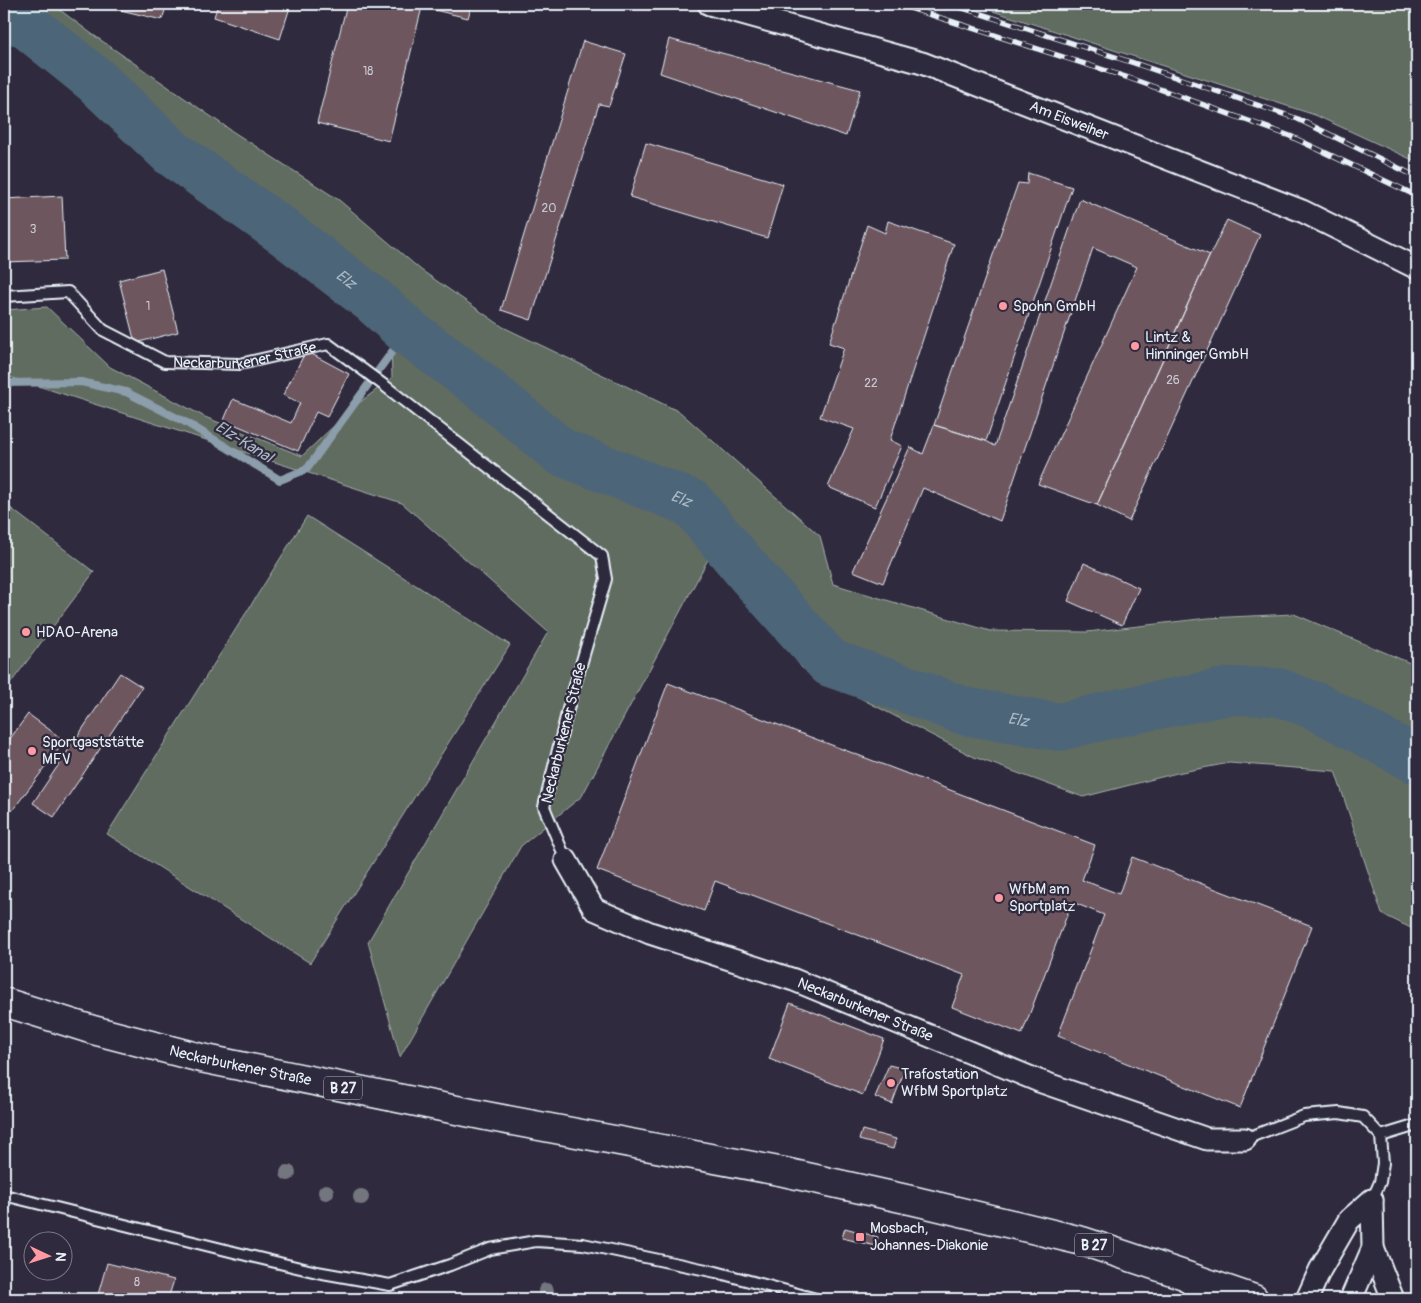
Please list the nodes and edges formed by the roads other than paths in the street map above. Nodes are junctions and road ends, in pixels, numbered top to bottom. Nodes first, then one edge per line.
1 (709, 4) edge
2 (1417, 268) edge
3 (4, 296) edge
4 (566, 860) joint
5 (4, 1002) edge
6 (1417, 1125) edge
7 (1381, 1136) junction
8 (1245, 1139) joint
9 (4, 1195) edge
10 (1372, 1200) junction
11 (1373, 1248) junction
12 (1181, 1274) junction
13 (816, 1299) edge
14 (1204, 1299) edge
15 (1254, 1299) edge
16 (1307, 1299) edge
17 (1351, 1299) edge
18 (1393, 1299) edge

1 - 2 street, Am Eisweiher
3 - 4 lane, Neckarburkener Straße
4 - 8 street, Neckarburkener Straße
5 - 12 main road, Neckarburkener Straße / B 27
6 - 7 lane
7 - 8 lane, Neckarburkener Straße
7 - 10 lane
9 - 13 lane
10 - 11 street
10 - 16 street
11 - 17 street
11 - 18 street
12 - 14 street, Neckarburkener Straße
12 - 15 main road, Neckarburkener Straße / B 27

